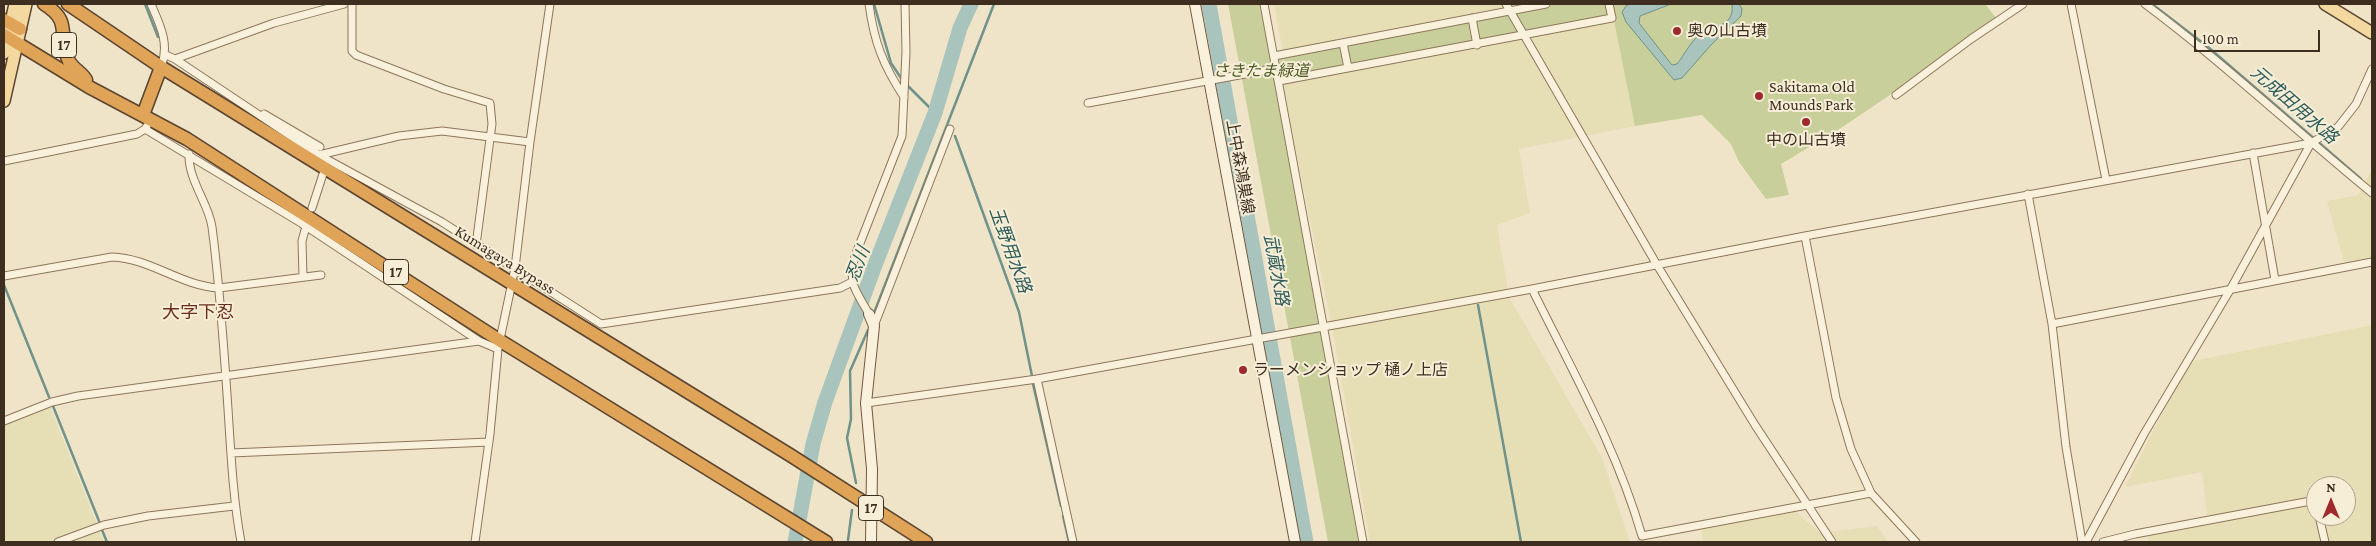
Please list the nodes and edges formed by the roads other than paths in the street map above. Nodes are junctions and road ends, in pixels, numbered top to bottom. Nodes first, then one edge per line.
1 (15, 4) edge
2 (26, 4) edge
3 (44, 4) edge
4 (68, 4) edge
5 (151, 4) edge
6 (344, 4) edge
7 (352, 4) edge
8 (550, 4) edge
9 (869, 4) edge
10 (906, 4) edge
11 (1194, 4) edge
12 (1264, 4) edge
13 (1546, 4) edge
14 (1610, 4) edge
15 (2023, 4) edge
16 (2071, 4) edge
17 (2145, 4) edge
18 (2325, 4) edge
19 (1508, 7) edge
20 (1472, 18) junction
21 (11, 24) edge
22 (2372, 33) edge
23 (1525, 36) junction
24 (9, 39) edge
25 (1343, 43) junction
26 (1477, 45) junction
27 (4, 53) edge
28 (1274, 56) junction
29 (175, 59) junction
30 (164, 61) junction
31 (1276, 68) junction
32 (1348, 68) junction
33 (2372, 69) edge
34 (1213, 81) junction
35 (1279, 81) junction
36 (89, 87) junction
37 (1896, 95) dead end
38 (904, 98) junction
39 (4, 101) edge
40 (1088, 103) dead end
41 (254, 113) junction
42 (146, 121) junction
43 (950, 129) dead end
44 (490, 137) junction
45 (2315, 141) junction
46 (530, 142) junction
47 (320, 147) dead end
48 (2253, 153) junction
49 (189, 154) junction
50 (319, 155) junction
51 (4, 161) edge
52 (323, 174) dead end
53 (2106, 180) junction
54 (2372, 193) edge
55 (2028, 194) junction
56 (312, 208) dead end
57 (2266, 226) junction
58 (305, 230) dead end
59 (1805, 236) junction
60 (476, 245) junction
61 (2372, 262) edge
62 (1657, 265) junction
63 (515, 268) junction
64 (4, 276) edge
65 (321, 276) dead end
66 (304, 278) junction
67 (2275, 280) junction
68 (512, 284) junction
69 (853, 285) junction
70 (219, 288) junction
71 (1532, 289) junction
72 (2230, 290) junction
73 (869, 314) joint
74 (2052, 324) junction
75 (874, 326) junction
76 (1324, 327) junction
77 (1261, 340) junction
78 (480, 341) junction
79 (499, 344) junction
80 (226, 376) junction
81 (1037, 379) junction
82 (866, 403) junction
83 (4, 420) edge
84 (489, 442) junction
85 (231, 453) junction
86 (1872, 493) junction
87 (2306, 502) edge
88 (1807, 504) junction
89 (234, 506) junction
90 (873, 509) junction
91 (2321, 526) edge
92 (58, 542) edge
93 (241, 542) edge
94 (475, 542) edge
95 (826, 542) edge
96 (871, 542) edge
97 (926, 542) edge
98 (1073, 542) edge
99 (1296, 542) edge
100 (1362, 542) edge
101 (1832, 542) edge
102 (1916, 542) edge
103 (2084, 542) edge
104 (2103, 542) edge
105 (2325, 542) edge

1 - 21 main road
2 - 21 main road
3 - 36 highway, 17
4 - 30 highway, Kumagaya Bypass / 17
5 - 30 street
6 - 29 street
7 - 44 street
8 - 46 street
9 - 38 street
10 - 38 street
11 - 34 main road, 上中森鴻巣線
12 - 28 street
13 - 19 street
14 - 23 street
15 - 37 street
16 - 53 street
17 - 45 street
18 - 22 main road
19 - 20 street
19 - 23 street
20 - 25 street
20 - 26 street
21 - 24 main road
23 - 26 street
23 - 62 street
24 - 27 main road
24 - 36 highway, 17
24 - 39 main road
25 - 28 street
25 - 32 street
26 - 32 street
28 - 31 street
29 - 30 street
29 - 41 street
30 - 42 highway
30 - 68 highway, Kumagaya Bypass / 17
31 - 34 street
31 - 35 street
32 - 35 street
33 - 45 street
34 - 40 street
34 - 77 main road, 上中森鴻巣線
35 - 76 street
36 - 42 highway, 17
38 - 69 street
41 - 47 street
41 - 50 street
42 - 49 street
42 - 51 street
42 - 79 highway, 17
43 - 75 street
44 - 46 street
44 - 50 street
44 - 60 street
45 - 48 street
45 - 54 street
45 - 57 street
46 - 63 street
48 - 53 street
48 - 57 street
49 - 70 street
49 - 78 street
50 - 60 street
52 - 56 street
53 - 55 street
55 - 59 street
55 - 74 street
57 - 67 street
57 - 72 street
58 - 66 street
59 - 62 street
59 - 86 street
60 - 63 street
61 - 67 street
62 - 71 street
62 - 88 street
63 - 68 street
63 - 69 street
64 - 70 street
65 - 66 street
66 - 70 street
67 - 72 street
68 - 79 street
68 - 90 highway, Kumagaya Bypass / 17
69 - 73 street
70 - 80 street
71 - 76 street
71 - 88 street
72 - 74 street
72 - 103 street
73 - 75 main road
74 - 103 street
75 - 82 main road
76 - 77 street
76 - 100 street
77 - 81 street
77 - 99 main road, 上中森鴻巣線
78 - 79 street
78 - 80 street
79 - 84 street
79 - 95 highway, 17
80 - 83 street
80 - 85 street
81 - 82 street
81 - 98 street
82 - 90 main road
84 - 85 street
84 - 94 street
85 - 89 street
86 - 88 street
86 - 102 street
87 - 104 street
88 - 101 street
89 - 92 street
89 - 93 street
90 - 96 main road
90 - 97 highway, Kumagaya Bypass / 17
91 - 105 street

